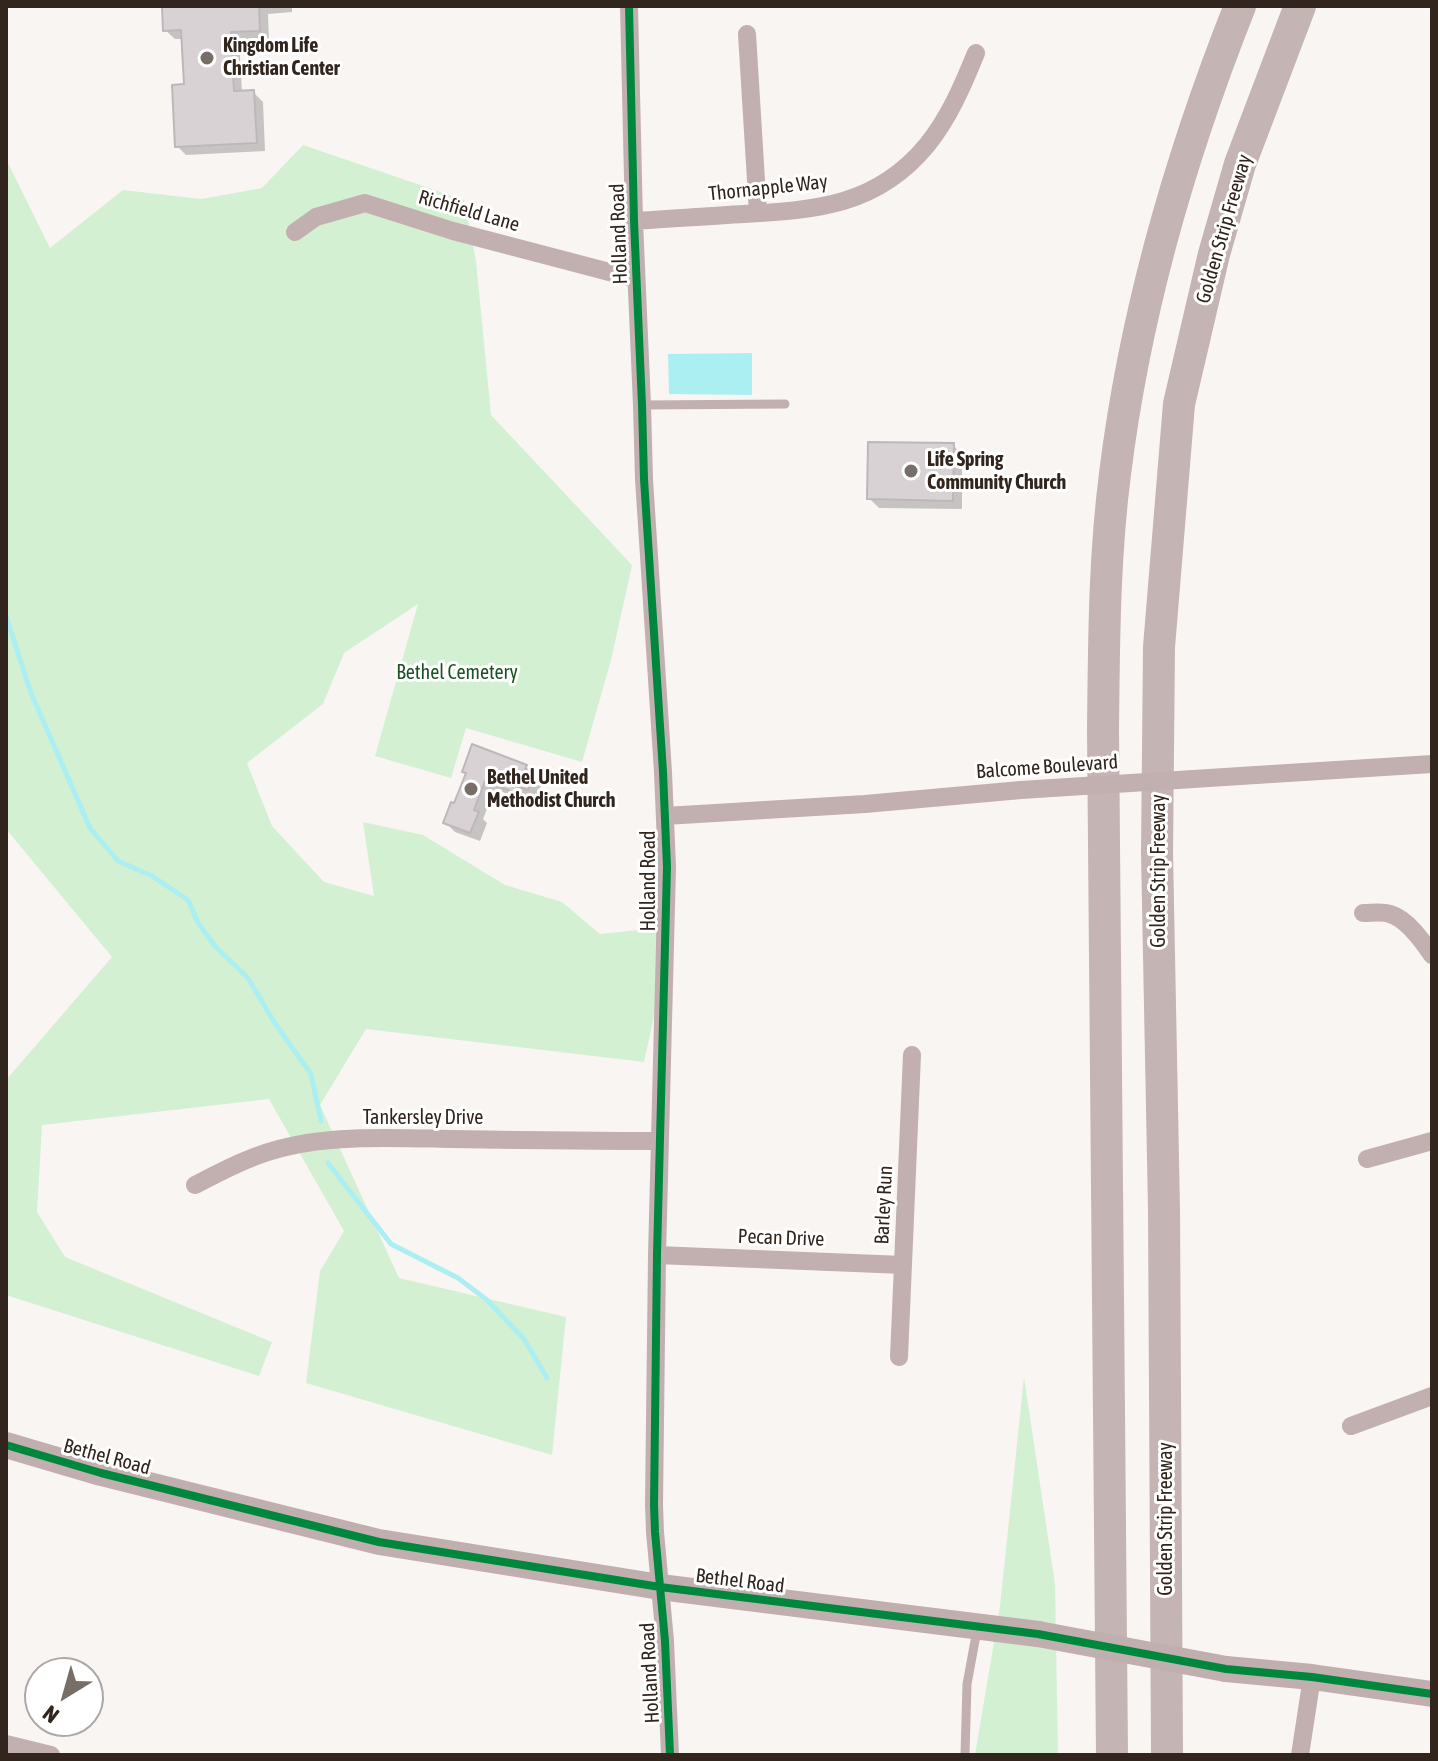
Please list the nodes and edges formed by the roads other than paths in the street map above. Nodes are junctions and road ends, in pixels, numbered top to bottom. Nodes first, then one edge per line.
1 (629, 6) edge
2 (1240, 6) edge
3 (1300, 6) edge
4 (747, 34) dead end
5 (976, 53) dead end
6 (758, 213) junction
7 (634, 221) junction
8 (295, 232) dead end
9 (636, 279) junction
10 (785, 404) dead end
11 (642, 405) junction
12 (1432, 764) edge
13 (665, 816) junction
14 (1363, 913) dead end
15 (1432, 955) edge
16 (912, 1055) dead end
17 (660, 1141) junction
18 (1432, 1141) edge
19 (1367, 1159) dead end
20 (195, 1185) dead end
21 (657, 1255) junction
22 (903, 1265) junction
23 (899, 1357) dead end
24 (1432, 1396) edge
25 (1351, 1426) dead end
26 (6, 1445) edge
27 (660, 1587) junction
28 (977, 1627) junction
29 (1312, 1677) junction
30 (1432, 1694) edge
31 (6, 1744) edge
32 (51, 1755) edge
33 (670, 1755) edge
34 (965, 1755) edge
35 (1112, 1755) edge
36 (1167, 1755) edge
37 (1300, 1755) edge

1 - 7 street, Holland Road
2 - 35 highway
3 - 36 highway, Golden Strip Freeway
4 - 6 street
5 - 6 street, Thornapple Way
6 - 7 street, Thornapple Way
7 - 9 street, Holland Road
8 - 9 street, Richfield Lane
9 - 11 street, Holland Road
10 - 11 lane
11 - 13 street, Holland Road
12 - 13 street, Balcome Boulevard, bridge
13 - 17 street, Holland Road
14 - 15 street
16 - 22 street, Barley Run
17 - 20 street, Tankersley Drive
17 - 21 street, Holland Road
18 - 19 street
21 - 22 street, Pecan Drive
21 - 27 street, Holland Road
22 - 23 street, Barley Run
24 - 25 street
26 - 27 street, Bethel Road
27 - 28 street, Bethel Road
27 - 33 street, Holland Road
28 - 29 street, Bethel Road, bridge
28 - 34 lane
29 - 30 street, Bethel Road
29 - 37 street
31 - 32 street

